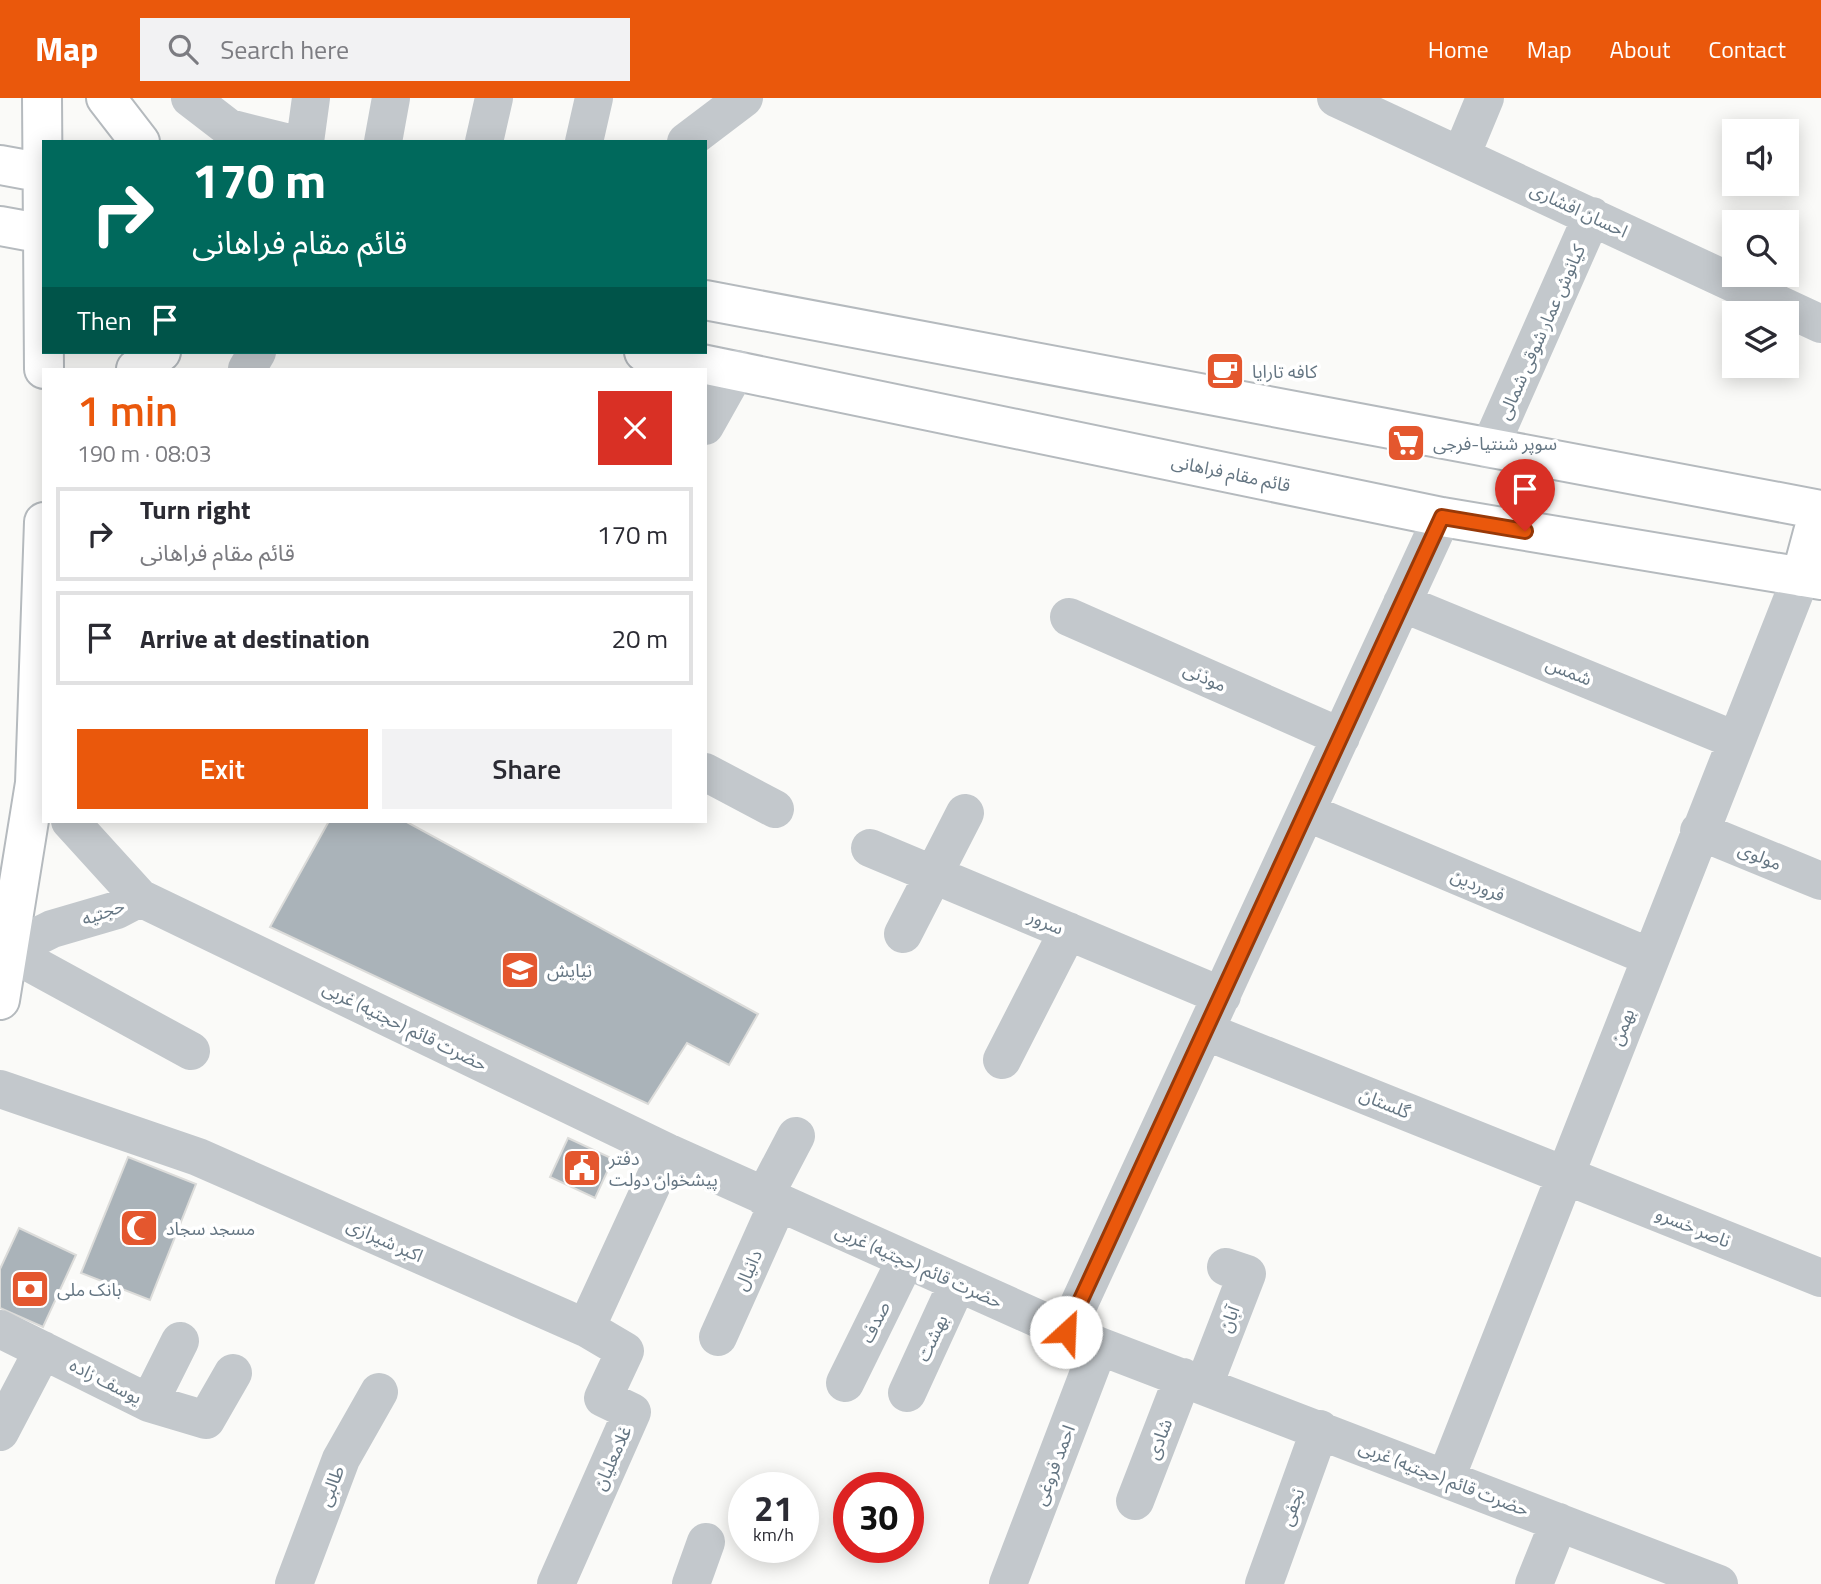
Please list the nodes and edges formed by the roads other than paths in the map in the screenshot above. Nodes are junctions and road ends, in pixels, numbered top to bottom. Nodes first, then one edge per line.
1 (42, 98) edge
2 (106, 98) edge
3 (190, 98) edge
4 (312, 98) edge
5 (391, 98) edge
6 (494, 98) edge
7 (594, 98) edge
8 (744, 98) edge
9 (1336, 98) edge
10 (1485, 98) edge
11 (43, 140) edge
12 (138, 140) edge
13 (277, 140) edge
14 (305, 140) edge
15 (383, 140) edge
16 (484, 140) edge
17 (584, 140) edge
18 (689, 140) edge
19 (1461, 156) junction
20 (0, 165) edge
21 (42, 173) edge
22 (1592, 216) junction
23 (0, 226) edge
24 (42, 234) edge
25 (707, 300) edge
26 (1821, 324) edge
27 (158, 354) edge
28 (655, 354) edge
29 (137, 368) edge
30 (737, 369) junction
31 (707, 422) edge
32 (1489, 449) junction
33 (1820, 508) edge
34 (1442, 517) junction
35 (1811, 579) edge
36 (1402, 603) junction
37 (1069, 617) dead end
38 (42, 654) edge
39 (1341, 737) junction
40 (1735, 740) junction
41 (707, 773) edge
42 (40, 787) edge
43 (775, 810) dead end
44 (1306, 812) junction
45 (965, 813) dead end
46 (72, 823) edge
47 (1699, 831) junction
48 (870, 848) dead end
49 (934, 874) junction
50 (1821, 881) edge
51 (140, 898) junction
52 (1068, 931) junction
53 (903, 934) dead end
54 (8, 951) junction
55 (1650, 957) junction
56 (1222, 996) junction
57 (0, 1000) edge
58 (1205, 1031) junction
59 (191, 1051) dead end
60 (1002, 1060) dead end
61 (0, 1089) edge
62 (796, 1136) dead end
63 (667, 1152) junction
64 (1564, 1175) junction
65 (771, 1200) junction
66 (905, 1261) junction
67 (1226, 1267) dead end
68 (1821, 1278) edge
69 (957, 1284) junction
70 (586, 1328) junction
71 (0, 1329) edge
72 (718, 1337) dead end
73 (1083, 1339) junction
74 (180, 1341) dead end
75 (43, 1350) junction
76 (233, 1373) dead end
77 (1193, 1381) junction
78 (845, 1383) dead end
79 (379, 1392) dead end
80 (907, 1393) dead end
81 (149, 1403) junction
82 (1320, 1429) junction
83 (0, 1433) edge
84 (1446, 1478) junction
85 (1135, 1501) dead end
86 (1559, 1522) junction
87 (706, 1542) dead end
88 (1671, 1575) edge
89 (293, 1584) edge
90 (556, 1584) edge
91 (691, 1584) edge
92 (1008, 1584) edge
93 (1264, 1584) edge
94 (1534, 1584) edge
95 (1719, 1584) edge

1 - 11 main road
2 - 12 main road
3 - 13 street
4 - 14 street
5 - 15 street
6 - 16 street
7 - 17 street
8 - 18 street
9 - 19 street, احسان افشاری
10 - 19 street
19 - 22 street, احسان افشاری
20 - 21 main road
22 - 26 street, احسان افشاری
22 - 32 street, کیانوش عمار شوقی شمالی
23 - 24 main road
25 - 32 main road
27 - 29 main road
28 - 30 main road, قائم مقام فراهانی
30 - 31 street
30 - 34 main road, قائم مقام فراهانی
32 - 33 main road
33 - 35 main road
34 - 35 main road, قائم مقام فراهانی
34 - 36 street, احمد فروغی
35 - 40 street, بهمن
36 - 39 street, احمد فروغی
36 - 40 street, شمس
37 - 39 street, موذنی
38 - 42 main road
39 - 44 street, احمد فروغی
40 - 47 street, بهمن
41 - 43 street
42 - 54 main road
44 - 55 street, فروردین
44 - 56 street, احمد فروغی
45 - 49 street
46 - 51 street, حجتیه
47 - 50 street, مولوی
47 - 55 street, بهمن
48 - 49 street, سرور
49 - 52 street, سرور
49 - 53 street
51 - 54 street, حجتیه
51 - 63 street, حضرت قائم (حجتیه) غربی
52 - 56 street, سرور
52 - 60 street
54 - 57 main road
54 - 59 street
55 - 64 street, بهمن
56 - 58 street, احمد فروغی
58 - 64 street, گلستان
58 - 73 street, احمد فروغی
61 - 70 street, اکبر شیرازی
62 - 65 street, دانیال
63 - 65 street, حضرت قائم (حجتیه) غربی
63 - 70 street
64 - 68 street, ناصر خسرو
64 - 84 street, بهمن
65 - 66 street, حضرت قائم (حجتیه) غربی
65 - 72 street, دانیال
66 - 69 street, حضرت قائم (حجتیه) غربی
66 - 78 street, صدف
67 - 77 street, آبان
69 - 73 street, حضرت قائم (حجتیه) غربی
69 - 80 street, بهشت
70 - 90 street, غلامعلیان
71 - 75 street, یوسف زاده
73 - 77 street, حضرت قائم (حجتیه) غربی
73 - 92 street, احمد فروغی
74 - 81 street, یوسف زاده
75 - 81 street, یوسف زاده
75 - 83 street
76 - 81 street
77 - 82 street, حضرت قائم (حجتیه) غربی
77 - 85 street, شادی
79 - 89 street, طالبی
82 - 84 street, حضرت قائم (حجتیه) غربی
82 - 93 street, نجفی
84 - 86 street, حضرت قائم (حجتیه) غربی
86 - 88 street, حضرت قائم (حجتیه) غربی
86 - 94 street
87 - 91 street
88 - 95 street, حضرت قائم (حجتیه) غربی

